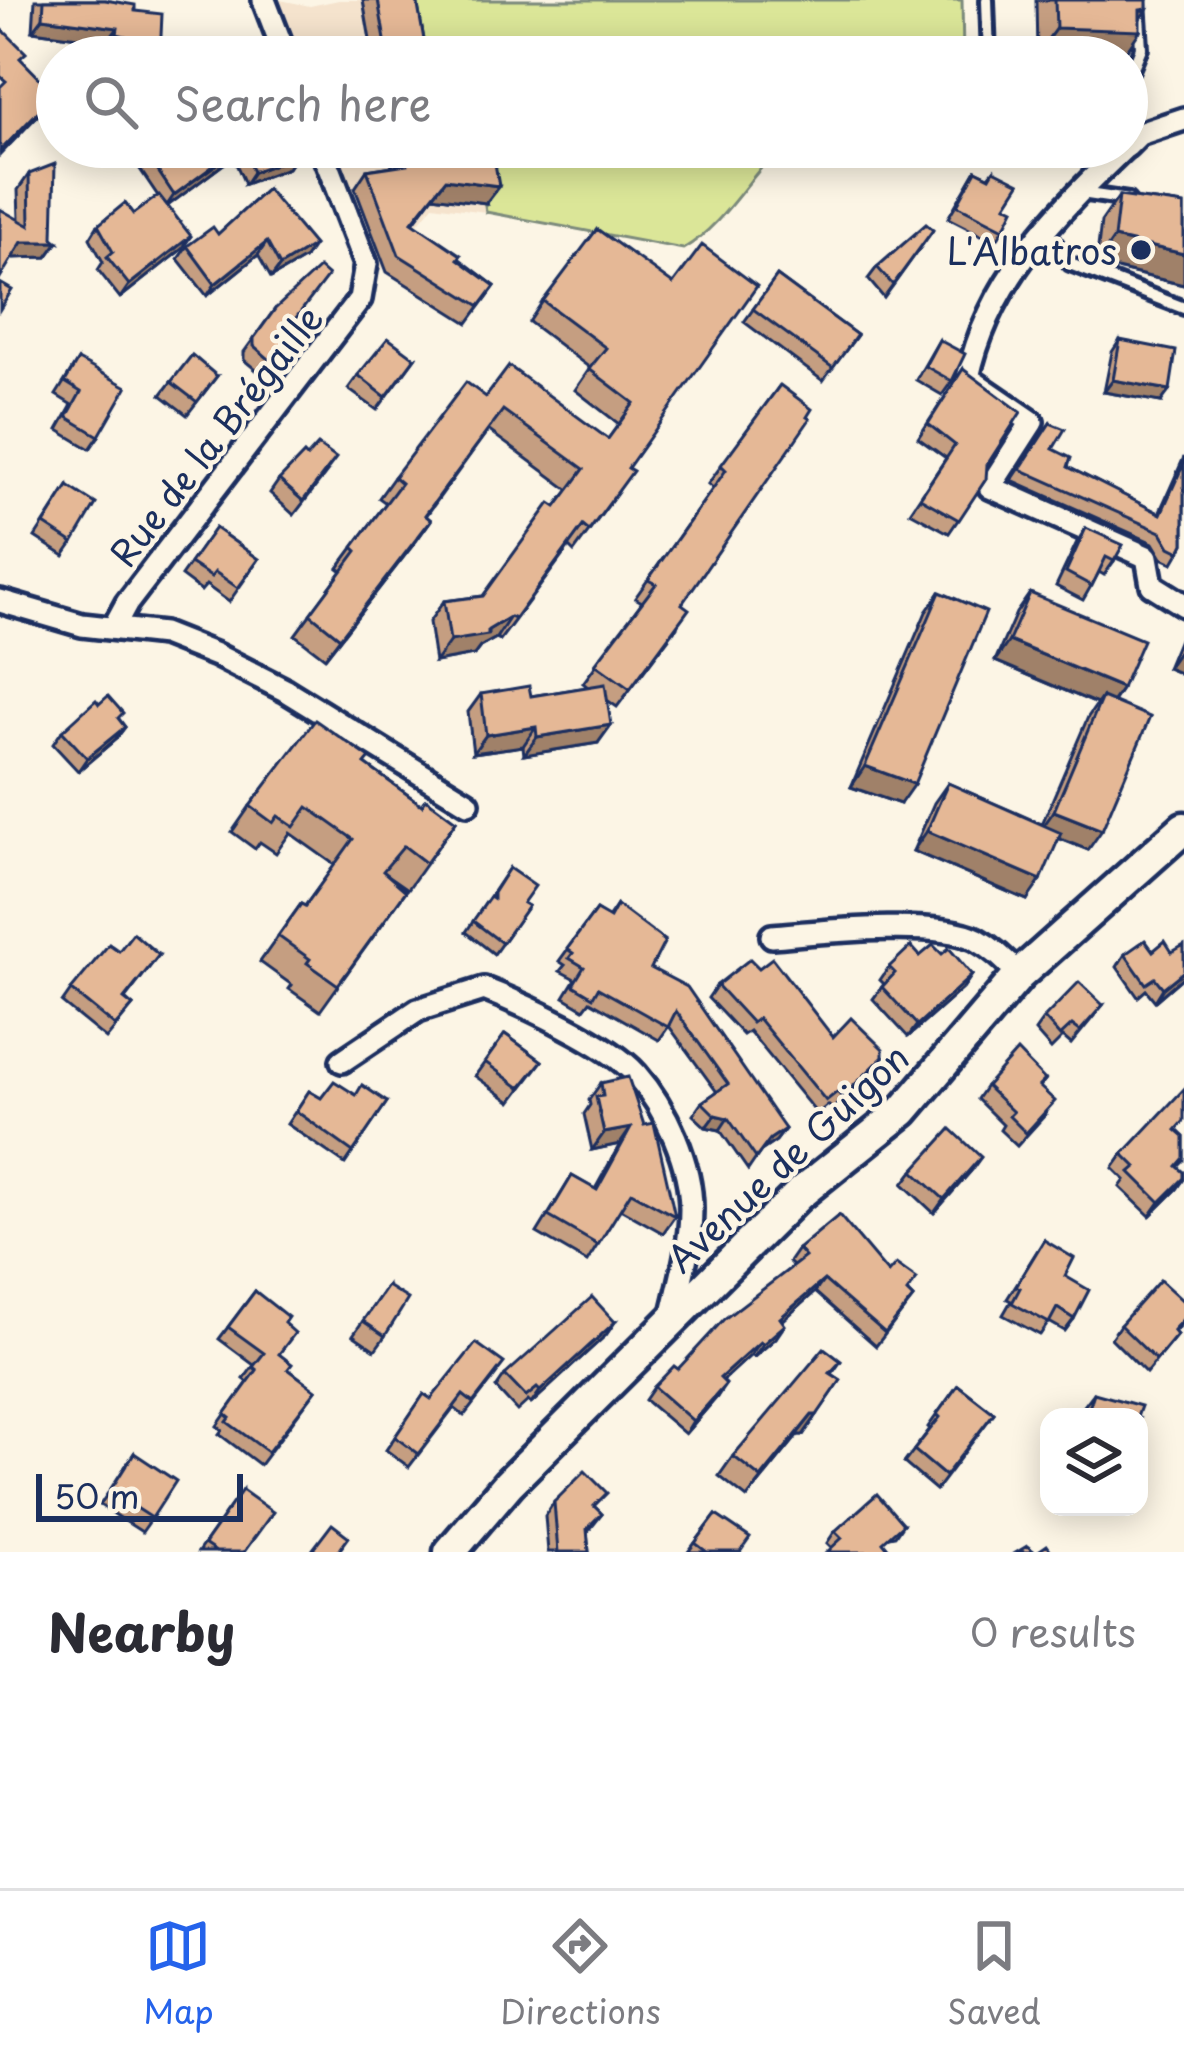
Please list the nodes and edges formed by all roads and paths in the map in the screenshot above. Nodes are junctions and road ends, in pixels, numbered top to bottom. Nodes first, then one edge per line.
1 (264, 0) edge
2 (987, 0) edge
3 (1138, 0) edge
4 (278, 36) edge
5 (988, 36) edge
6 (1140, 36) edge
7 (1184, 119) edge
8 (1148, 131) edge
9 (329, 168) edge
10 (1102, 169) edge
11 (1078, 192) junction
12 (1138, 201) edge
13 (1046, 230) junction
14 (1184, 308) edge
15 (0, 601) edge
16 (1184, 604) edge
17 (114, 627) junction
18 (468, 803) dead end
19 (1184, 828) edge
20 (772, 936) dead end
21 (1018, 975) junction
22 (342, 1061) dead end
23 (672, 1319) junction
24 (450, 1552) edge

1 - 4 street
2 - 5 lane
3 - 6 lane
7 - 8 street
9 - 17 street, Rue de la Brégaille
10 - 11 street
11 - 12 lane
11 - 13 street
13 - 14 lane
13 - 16 street
15 - 17 street
17 - 18 street
19 - 21 street, Avenue de Guigon
20 - 21 street
21 - 23 street, Avenue de Guigon
22 - 23 street
23 - 24 street, Avenue de Guigon

